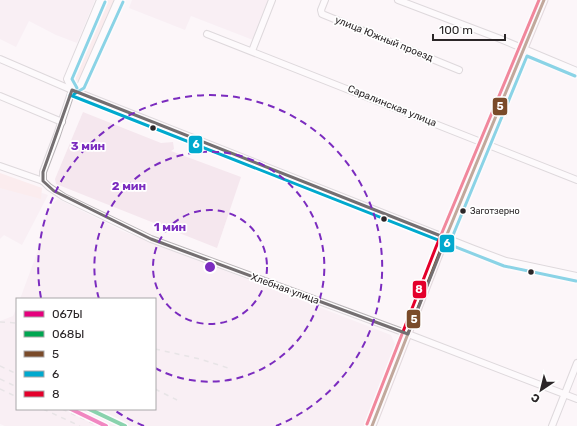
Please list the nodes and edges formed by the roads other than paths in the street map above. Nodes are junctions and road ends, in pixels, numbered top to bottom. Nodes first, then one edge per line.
1 (100, 0) edge
2 (118, 0) edge
3 (272, 0) edge
4 (325, 0) edge
5 (398, 0) edge
6 (544, 0) edge
7 (207, 34) dead end
8 (524, 49) junction
9 (252, 51) junction
10 (0, 59) edge
11 (459, 70) dead end
12 (577, 71) edge
13 (72, 90) junction
14 (0, 96) edge
15 (62, 122) junction
16 (485, 143) junction
17 (0, 166) edge
18 (577, 180) edge
19 (43, 181) junction
20 (446, 238) junction
21 (577, 276) edge
22 (408, 334) junction
23 (577, 363) edge
24 (564, 394) junction
25 (577, 399) edge
26 (372, 426) edge
27 (552, 426) edge

1 - 13 street
2 - 13 street
3 - 9 street
4 - 11 street, улица Южный проезд
5 - 8 street
6 - 8 main road
7 - 9 street, Саралинская улица
8 - 12 street
8 - 16 main road
9 - 16 street, Саралинская улица
10 - 13 street
13 - 15 street
13 - 20 street
14 - 15 street
15 - 19 street
16 - 18 street, Саралинская улица
16 - 20 main road
17 - 19 street, Хлебная улица
19 - 22 street, Хлебная улица
20 - 21 street
20 - 22 main road
22 - 24 street, Хлебная улица
22 - 26 main road
23 - 24 street
24 - 25 street, Хлебная улица
24 - 27 street

